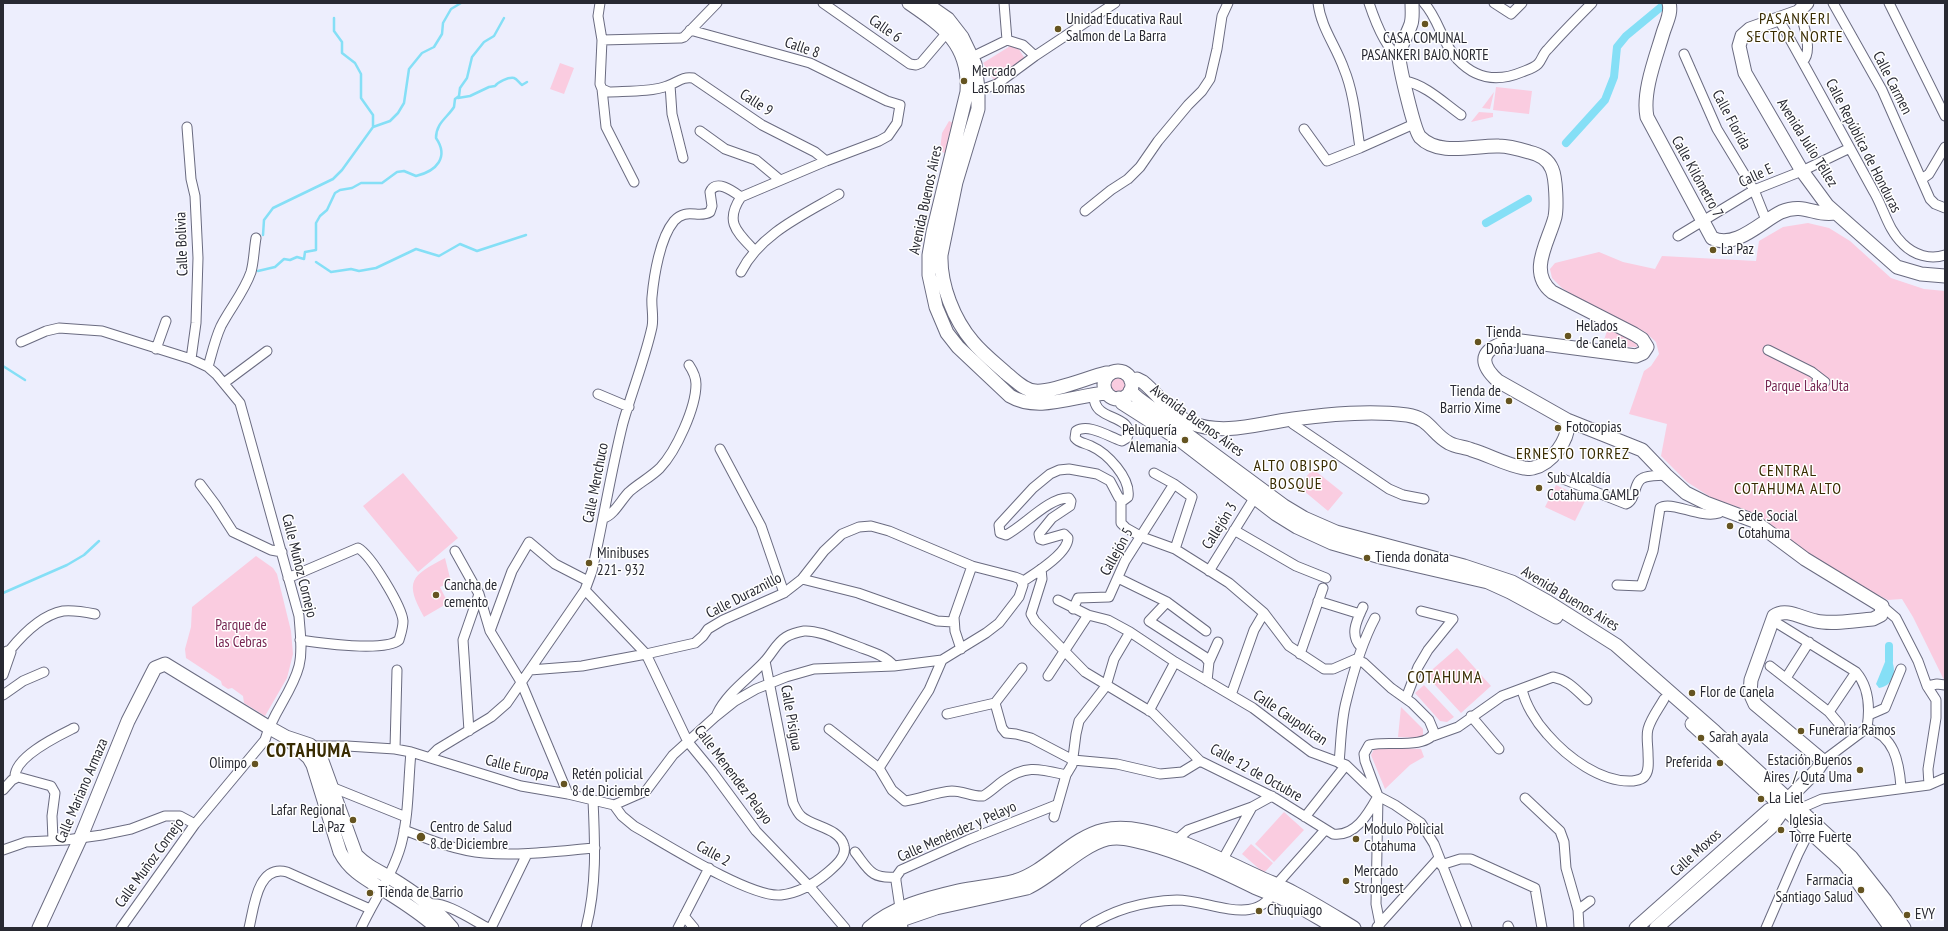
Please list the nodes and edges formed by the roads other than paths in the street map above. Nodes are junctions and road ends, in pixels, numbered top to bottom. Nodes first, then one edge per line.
1 (600, 3) edge
2 (717, 3) edge
3 (823, 3) edge
4 (909, 3) edge
5 (925, 3) edge
6 (1004, 3) edge
7 (1115, 3) edge
8 (1228, 3) edge
9 (1318, 3) edge
10 (1369, 3) edge
11 (1412, 3) edge
12 (1424, 3) edge
13 (1494, 3) edge
14 (1522, 3) edge
15 (1592, 3) edge
16 (1668, 3) edge
17 (1833, 3) edge
18 (1889, 3) edge
19 (1803, 7) edge
20 (1778, 18) junction
21 (951, 28) junction
22 (690, 30) junction
23 (602, 40) junction
24 (1007, 40) junction
25 (1684, 54) dead end
26 (1035, 56) junction
27 (972, 57) junction
28 (1399, 57) junction
29 (1803, 61) junction
30 (971, 71) junction
31 (1405, 82) junction
32 (670, 85) junction
33 (602, 89) junction
34 (978, 89) junction
35 (1462, 115) dead end
36 (1945, 116) edge
37 (1414, 124) junction
38 (187, 127) dead end
39 (1304, 129) dead end
40 (700, 131) dead end
41 (1945, 147) edge
42 (1360, 148) junction
43 (1850, 148) junction
44 (683, 158) dead end
45 (826, 161) junction
46 (1802, 171) junction
47 (1922, 179) junction
48 (780, 180) junction
49 (634, 182) dead end
50 (1754, 190) junction
51 (839, 194) dead end
52 (741, 197) junction
53 (1945, 208) edge
54 (1085, 211) dead end
55 (1835, 213) junction
56 (1704, 220) junction
57 (1766, 220) junction
58 (1678, 236) dead end
59 (256, 238) dead end
60 (755, 251) junction
61 (1945, 256) edge
62 (741, 272) dead end
63 (1945, 276) edge
64 (166, 321) dead end
65 (21, 342) dead end
66 (156, 349) junction
67 (1768, 350) dead end
68 (267, 351) dead end
69 (191, 359) junction
70 (689, 365) dead end
71 (208, 367) junction
72 (1110, 373) junction
73 (1820, 379) dead end
74 (224, 383) junction
75 (1131, 386) junction
76 (1107, 393) junction
77 (598, 394) dead end
78 (1093, 394) junction
79 (1119, 398) junction
80 (629, 407) junction
81 (1291, 419) junction
82 (1567, 420) junction
83 (720, 449) dead end
84 (1154, 473) dead end
85 (1666, 475) junction
86 (1563, 479) dead end
87 (200, 484) dead end
88 (1174, 484) junction
89 (1256, 498) junction
90 (1424, 499) dead end
91 (1121, 500) junction
92 (1722, 508) junction
93 (604, 518) junction
94 (1234, 530) junction
95 (1142, 536) junction
96 (1175, 549) junction
97 (455, 551) dead end
98 (282, 552) junction
99 (972, 566) junction
100 (1040, 569) junction
101 (1209, 571) junction
102 (288, 578) junction
103 (1118, 578) junction
104 (1326, 578) dead end
105 (802, 579) junction
106 (588, 581) junction
107 (1022, 582) junction
108 (1617, 585) dead end
109 (1323, 588) dead end
110 (585, 590) junction
111 (784, 593) junction
112 (479, 594) junction
113 (1058, 600) dead end
114 (1318, 601) junction
115 (1167, 602) junction
116 (1882, 606) junction
117 (1074, 609) junction
118 (1421, 611) dead end
119 (1264, 613) junction
120 (95, 614) dead end
121 (1088, 615) junction
122 (1375, 618) dead end
123 (1772, 620) junction
124 (953, 622) junction
125 (490, 631) junction
126 (1206, 631) dead end
127 (1130, 632) junction
128 (300, 640) junction
129 (1218, 642) dead end
130 (1809, 642) junction
131 (1361, 647) junction
132 (961, 649) junction
133 (7, 652) edge
134 (1065, 652) junction
135 (646, 654) junction
136 (1300, 654) junction
137 (942, 660) junction
138 (1359, 660) junction
139 (765, 661) junction
140 (1175, 662) junction
141 (1209, 662) junction
142 (894, 666) junction
143 (1770, 666) dead end
144 (1022, 668) dead end
145 (1901, 669) dead end
146 (397, 670) dead end
147 (530, 670) junction
148 (44, 672) dead end
149 (1856, 672) junction
150 (3, 675) edge
151 (1048, 676) dead end
152 (1786, 678) junction
153 (1207, 681) junction
154 (522, 682) junction
155 (770, 682) junction
156 (1945, 685) edge
157 (1106, 686) junction
158 (1928, 686) junction
159 (1522, 689) junction
160 (3, 695) edge
161 (1231, 695) junction
162 (1406, 698) junction
163 (1664, 699) junction
164 (1587, 700) dead end
165 (995, 703) junction
166 (1148, 711) junction
167 (1829, 712) junction
168 (947, 714) dead end
169 (1869, 715) junction
170 (1471, 716) junction
171 (715, 717) junction
172 (1840, 725) dead end
173 (268, 727) junction
174 (74, 728) dead end
175 (1867, 728) junction
176 (830, 729) dead end
177 (469, 731) junction
178 (1433, 736) junction
179 (688, 742) junction
180 (1499, 749) dead end
181 (395, 750) junction
182 (310, 752) junction
183 (411, 752) junction
184 (430, 757) junction
185 (1073, 760) junction
186 (1200, 760) junction
187 (1823, 761) junction
188 (1342, 764) junction
189 (879, 768) junction
190 (1066, 776) junction
191 (15, 778) junction
192 (1945, 778) edge
193 (324, 784) junction
194 (1929, 785) junction
195 (1901, 787) junction
196 (3, 790) edge
197 (568, 794) junction
198 (1272, 796) junction
199 (1378, 796) junction
200 (1525, 798) dead end
201 (593, 800) junction
202 (1783, 804) junction
203 (1056, 805) junction
204 (614, 806) junction
205 (1252, 807) junction
206 (1799, 809) junction
207 (406, 817) junction
208 (1054, 817) dead end
209 (1305, 818) junction
210 (195, 824) junction
211 (1811, 828) junction
212 (404, 830) junction
213 (1325, 830) junction
214 (80, 839) junction
215 (53, 840) junction
216 (1172, 845) junction
217 (595, 848) junction
218 (3, 850) edge
219 (855, 852) dead end
220 (527, 854) junction
221 (1223, 859) junction
222 (1440, 862) junction
223 (709, 868) junction
224 (896, 876) junction
225 (388, 877) junction
226 (810, 886) junction
227 (382, 889) junction
228 (1275, 889) junction
229 (1590, 901) dead end
230 (430, 904) junction
231 (370, 909) junction
232 (1578, 910) junction
233 (684, 916) junction
234 (901, 919) edge
235 (1378, 926) edge
236 (39, 928) edge
237 (121, 928) edge
238 (249, 928) edge
239 (361, 928) edge
240 (437, 928) edge
241 (452, 928) edge
242 (488, 928) edge
243 (491, 928) edge
244 (586, 928) edge
245 (678, 928) edge
246 (694, 928) edge
247 (845, 928) edge
248 (869, 928) edge
249 (885, 928) edge
250 (1085, 928) edge
251 (1336, 928) edge
252 (1354, 928) edge
253 (1467, 928) edge
254 (1542, 928) edge
255 (1579, 928) edge
256 (1636, 928) edge
257 (1656, 928) edge
258 (1766, 928) edge
259 (1891, 928) edge
260 (1904, 928) edge

1 - 23 street
2 - 22 street
3 - 21 street, Calle 6
4 - 21 main road, Avenida Buenos Aires
5 - 21 main road, Avenida Buenos Aires
6 - 24 street
7 - 26 street
8 - 54 street
9 - 42 street
10 - 28 street
11 - 28 main road
12 - 15 street
13 - 14 street
16 - 56 main road, Calle Kilómetro 7
17 - 47 street, Calle Carmen
18 - 36 street
19 - 20 main road, Avenida Julio Téllez
19 - 29 street
20 - 29 street, Calle República de Honduras
20 - 46 main road, Avenida Julio Téllez
21 - 27 main road, Avenida Buenos Aires
21 - 30 main road, Avenida Buenos Aires
22 - 23 street
22 - 45 street, Calle 8
23 - 33 street
24 - 26 street
24 - 27 street
25 - 50 street, Calle Florida
26 - 34 street
27 - 30 main road, Avenida Buenos Aires
28 - 31 main road
29 - 43 street, Calle República de Honduras
30 - 34 main road, Avenida Buenos Aires
30 - 78 main road, Avenida Buenos Aires
31 - 35 street
31 - 37 main road
32 - 33 street
32 - 44 street
32 - 45 street, Calle 9
33 - 49 street
34 - 72 main road, Avenida Buenos Aires
37 - 42 street
37 - 82 main road
38 - 69 street, Calle Bolivia
39 - 42 street
40 - 48 street
41 - 47 street
43 - 46 street, Calle E
43 - 61 street, Calle República de Honduras
45 - 48 street
46 - 50 street, Calle E
46 - 55 main road, Avenida Julio Téllez
47 - 53 street, Calle Carmen
48 - 52 street
50 - 56 street, Calle E
50 - 57 street, Calle Florida
51 - 60 street
52 - 60 street
52 - 80 street, Calle Menchuco
55 - 57 main road, Calle Kilómetro 7
55 - 63 main road, Avenida Julio Téllez
56 - 57 main road, Calle Kilómetro 7
56 - 58 street, Calle E
59 - 71 street
60 - 62 street
64 - 66 street
65 - 66 street, Calle Muñoz Cornejo
66 - 69 street, Calle Muñoz Cornejo
67 - 73 street
68 - 74 street
69 - 71 street, Calle Muñoz Cornejo
70 - 93 street
71 - 74 street, Calle Muñoz Cornejo
72 - 75 main road
72 - 76 main road
74 - 98 street, Calle Muñoz Cornejo
75 - 79 main road
75 - 81 main road
75 - 202 main road, Avenida Buenos Aires
76 - 78 main road, Avenida Buenos Aires
76 - 79 main road
77 - 80 street
78 - 91 street
79 - 89 main road, Avenida Buenos Aires
80 - 93 street, Calle Menchuco
81 - 82 main road
81 - 90 street
82 - 85 main road
83 - 111 street
84 - 88 street
85 - 86 street
85 - 92 main road
87 - 98 street
88 - 95 street, Callejón 5
88 - 96 street
89 - 94 street, Callejón 3
89 - 163 main road, Avenida Buenos Aires
91 - 95 street
91 - 100 street
92 - 108 street
92 - 116 main road
93 - 106 street, Calle Menchuco
94 - 101 street, Callejón 3
94 - 104 street
95 - 96 street
95 - 103 street, Callejón 5
96 - 101 street
97 - 112 street
98 - 102 street, Calle Muñoz Cornejo
99 - 105 street, Calle Duraznillo
99 - 107 street
99 - 124 street
100 - 107 street
100 - 134 street, Calle 12 de Octubre
101 - 119 street
102 - 128 street, Calle Muñoz Cornejo
102 - 128 street
103 - 115 street
103 - 117 street, Callejón 5
105 - 111 street, Calle Duraznillo
105 - 124 street
106 - 110 street, Calle Menchuco
106 - 125 street
107 - 132 street
109 - 114 street
110 - 135 street, Calle Menendez Pelayo
110 - 147 street, Calle Menchuco
111 - 135 street, Calle Duraznillo
112 - 125 street
112 - 177 street
113 - 117 street, Calle Caupolican
114 - 131 street
114 - 136 street
115 - 126 street
115 - 141 street
116 - 123 main road
116 - 158 street
117 - 121 street, Calle Caupolican
118 - 162 street
119 - 136 street
119 - 161 street
120 - 133 street
121 - 127 street, Calle Caupolican
121 - 134 street
122 - 131 street
123 - 130 street
123 - 187 main road
124 - 132 street
125 - 154 street
127 - 140 street, Calle Caupolican
127 - 157 street
128 - 173 street, Calle Muñoz Cornejo
129 - 141 street
130 - 149 street
130 - 152 street
131 - 138 street
132 - 137 street
133 - 150 street
134 - 151 street
134 - 157 street, Calle 12 de Octubre
135 - 147 street, Calle Duraznillo
135 - 179 street, Calle Menendez Pelayo
136 - 138 street
137 - 142 street
137 - 189 street
138 - 162 street
138 - 188 street
139 - 142 street
139 - 155 street, Calle Pisigua
139 - 171 street
140 - 153 street, Calle Caupolican
140 - 166 street
141 - 153 street
142 - 155 street
143 - 152 street
144 - 165 street
145 - 169 street
146 - 181 street
147 - 154 street, Calle Menchuco
148 - 160 street
149 - 167 street
149 - 169 street
152 - 167 street
153 - 161 street, Calle Caupolican
154 - 177 street, Calle Menchuco
154 - 197 street
155 - 171 street
155 - 226 street, Calle Pisigua
156 - 158 street
157 - 166 street, Calle 12 de Octubre
157 - 185 street
158 - 194 street
159 - 163 street
159 - 164 street
159 - 170 street
161 - 188 street, Calle Caupolican
162 - 178 street
163 - 202 main road, Avenida Buenos Aires
165 - 168 street
165 - 185 street
166 - 186 street, Calle 12 de Octubre
167 - 172 street
169 - 175 street
170 - 178 street
170 - 180 street
171 - 179 street
173 - 182 main road
173 - 210 street, Calle Muñoz Cornejo
173 - 214 main road, Calle Mariano Armaza
174 - 191 street
175 - 187 street
175 - 195 street
176 - 189 street
177 - 184 street, Calle Menchuco
178 - 199 street
179 - 204 street
179 - 226 street, Calle Menendez Pelayo
181 - 182 street, Calle Europa
181 - 183 street, Calle Europa
182 - 193 main road
183 - 184 street, Calle Europa
183 - 207 street
184 - 197 street, Calle Europa
185 - 186 street
185 - 190 street
186 - 198 street, Calle 12 de Octubre
187 - 202 main road
188 - 199 street, Calle Caupolican
188 - 209 street
189 - 190 street
190 - 203 street
191 - 196 street
191 - 215 street
192 - 194 street
193 - 207 street
193 - 225 main road
193 - 227 main road
194 - 195 street
195 - 206 street
197 - 201 street, Calle Europa
198 - 205 street
198 - 209 street, Calle 12 de Octubre
199 - 213 street, Calle 12 de Octubre
199 - 222 street, Calle Caupolican
199 - 235 street
200 - 232 street
201 - 204 street, Calle Europa
201 - 217 street
202 - 206 main road, Avenida Buenos Aires
202 - 211 main road, Avenida Buenos Aires
202 - 256 main road, Calle Moxos
202 - 257 main road, Calle Moxos
203 - 208 street
203 - 224 street, Calle Menéndez y Pelayo
204 - 223 street, Calle 2
205 - 216 street
205 - 221 street
206 - 211 main road, Avenida Buenos Aires
207 - 212 street
209 - 213 street, Calle 12 de Octubre
210 - 214 street
210 - 237 street, Calle Muñoz Cornejo
211 - 258 street
211 - 259 main road, Avenida Buenos Aires
211 - 260 main road, Avenida Buenos Aires
212 - 220 street
212 - 225 street
213 - 228 street
214 - 215 street
214 - 236 main road, Calle Mariano Armaza
215 - 218 street
216 - 221 main road
216 - 228 main road
216 - 234 main road
217 - 220 street
217 - 244 street
219 - 224 street
220 - 243 street
221 - 228 main road
222 - 235 street
222 - 253 street, Calle Caupolican
222 - 254 street
223 - 226 street, Calle 2
223 - 233 street
224 - 234 street, Calle Menéndez y Pelayo
225 - 227 street
225 - 230 main road
226 - 247 street, Calle Menendez Pelayo
227 - 231 street
227 - 240 main road
228 - 250 street
228 - 251 main road
228 - 252 main road
229 - 232 street
230 - 241 main road
230 - 242 street
231 - 238 street
231 - 239 street
232 - 255 street
233 - 245 street
233 - 246 street
234 - 248 main road
234 - 249 main road

